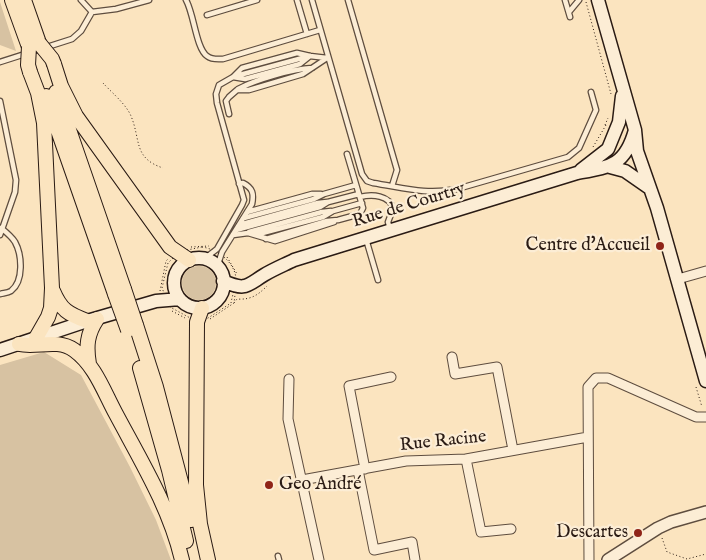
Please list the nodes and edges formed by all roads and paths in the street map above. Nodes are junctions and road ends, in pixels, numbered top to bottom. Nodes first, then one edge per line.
1 (12, 0) edge
2 (24, 0) edge
3 (81, 0) edge
4 (149, 0) edge
5 (186, 0) edge
6 (257, 0) edge
7 (297, 0) edge
8 (312, 0) edge
9 (348, 0) edge
10 (565, 0) edge
11 (579, 0) edge
12 (241, 2) edge
13 (592, 2) edge
14 (92, 12) junction
15 (207, 15) dead end
16 (320, 30) junction
17 (307, 34) junction
18 (33, 42) junction
19 (310, 56) junction
20 (327, 58) junction
21 (0, 62) edge
22 (42, 68) junction
23 (233, 77) junction
24 (622, 81) junction
25 (103, 83) dead end
26 (591, 92) dead end
27 (612, 100) dead end
28 (0, 101) edge
29 (228, 114) dead end
30 (608, 118) dead end
31 (604, 126) dead end
32 (635, 130) junction
33 (608, 150) junction
34 (625, 153) junction
35 (347, 154) dead end
36 (641, 166) junction
37 (610, 167) junction
38 (163, 168) dead end
39 (577, 173) junction
40 (650, 182) junction
41 (240, 184) junction
42 (356, 185) junction
43 (392, 186) junction
44 (324, 194) junction
45 (360, 196) junction
46 (328, 202) junction
47 (362, 203) junction
48 (333, 211) junction
49 (247, 212) junction
50 (244, 218) junction
51 (239, 225) junction
52 (223, 226) dead end
53 (1, 227) edge
54 (236, 230) junction
55 (391, 230) junction
56 (227, 231) junction
57 (248, 233) junction
58 (0, 235) edge
59 (233, 235) junction
60 (255, 235) junction
61 (366, 238) junction
62 (204, 259) junction
63 (189, 260) junction
64 (217, 267) junction
65 (275, 269) junction
66 (706, 270) edge
67 (678, 279) junction
68 (378, 280) dead end
69 (224, 281) junction
70 (174, 286) junction
71 (52, 288) junction
72 (0, 294) edge
73 (219, 297) junction
74 (180, 299) junction
75 (156, 301) junction
76 (202, 308) junction
77 (92, 320) junction
78 (132, 327) junction
79 (36, 338) junction
80 (19, 344) junction
81 (1, 349) edge
82 (452, 357) dead end
83 (89, 364) junction
84 (392, 377) dead end
85 (289, 379) dead end
86 (706, 381) edge
87 (706, 417) edge
88 (588, 437) junction
89 (513, 450) junction
90 (466, 459) junction
91 (362, 469) junction
92 (302, 480) junction
93 (706, 512) edge
94 (658, 528) junction
95 (511, 529) dead end
96 (706, 554) edge
97 (182, 560) edge
98 (190, 560) edge
99 (200, 560) edge
100 (208, 560) edge
101 (319, 560) edge
102 (415, 560) edge
103 (589, 560) edge
104 (608, 560) edge
105 (687, 560) edge

1 - 18 highway
2 - 18 highway
3 - 14 lane
4 - 14 lane
5 - 17 lane
6 - 12 lane
7 - 17 lane
8 - 16 lane
9 - 43 lane
10 - 11 lane
12 - 15 lane
13 - 24 main road
13 - 27 path
14 - 21 lane
16 - 17 lane
16 - 20 lane
18 - 22 highway
19 - 20 lane
19 - 23 lane
19 - 23 lane
20 - 29 lane
20 - 43 lane
22 - 63 highway
22 - 71 highway
22 - 78 highway, bridge
23 - 41 lane
24 - 32 main road
24 - 33 main road
25 - 38 path
26 - 43 lane
28 - 53 lane
30 - 31 path
32 - 34 main road
32 - 36 main road
32 - 40 main road
33 - 34 main road
33 - 39 main road
34 - 36 main road
34 - 37 main road
35 - 42 lane
36 - 40 main road
37 - 39 main road, Rue de Courtry
37 - 40 main road
39 - 55 main road, Rue de Courtry
40 - 67 main road
41 - 49 lane
41 - 56 lane
42 - 44 lane
42 - 45 lane
44 - 49 lane
44 - 50 lane
45 - 46 lane
45 - 47 lane
45 - 55 lane
46 - 51 lane
46 - 54 lane
47 - 48 lane
47 - 60 lane
48 - 57 lane
48 - 60 lane
49 - 50 lane
50 - 51 lane
51 - 54 lane
52 - 56 lane
53 - 58 lane
53 - 72 lane
54 - 59 lane
55 - 61 main road, Rue de Courtry
56 - 62 lane
57 - 59 lane
57 - 60 lane
59 - 64 lane
61 - 65 main road, Rue de Courtry
61 - 68 lane
62 - 63 main road
62 - 64 main road
63 - 70 main road
64 - 69 main road
65 - 69 main road, Rue de Courtry
65 - 73 main road
66 - 67 street
67 - 86 main road
69 - 73 main road
70 - 74 main road
70 - 75 main road
71 - 77 highway
71 - 79 highway
73 - 76 main road
74 - 75 main road
74 - 76 main road
75 - 77 main road
76 - 100 highway
77 - 79 main road
77 - 83 highway
78 - 98 highway
78 - 99 highway
79 - 80 main road
80 - 81 main road
80 - 83 highway
82 - 89 street
83 - 97 highway
84 - 91 street
85 - 92 street
87 - 88 street
88 - 89 street, Rue Racine
88 - 103 street
89 - 90 street, Rue Racine
90 - 91 street, Rue Racine
90 - 95 street
91 - 92 street, Rue Racine
91 - 102 street
92 - 101 street
93 - 94 street
94 - 104 street
94 - 105 path
96 - 105 path

